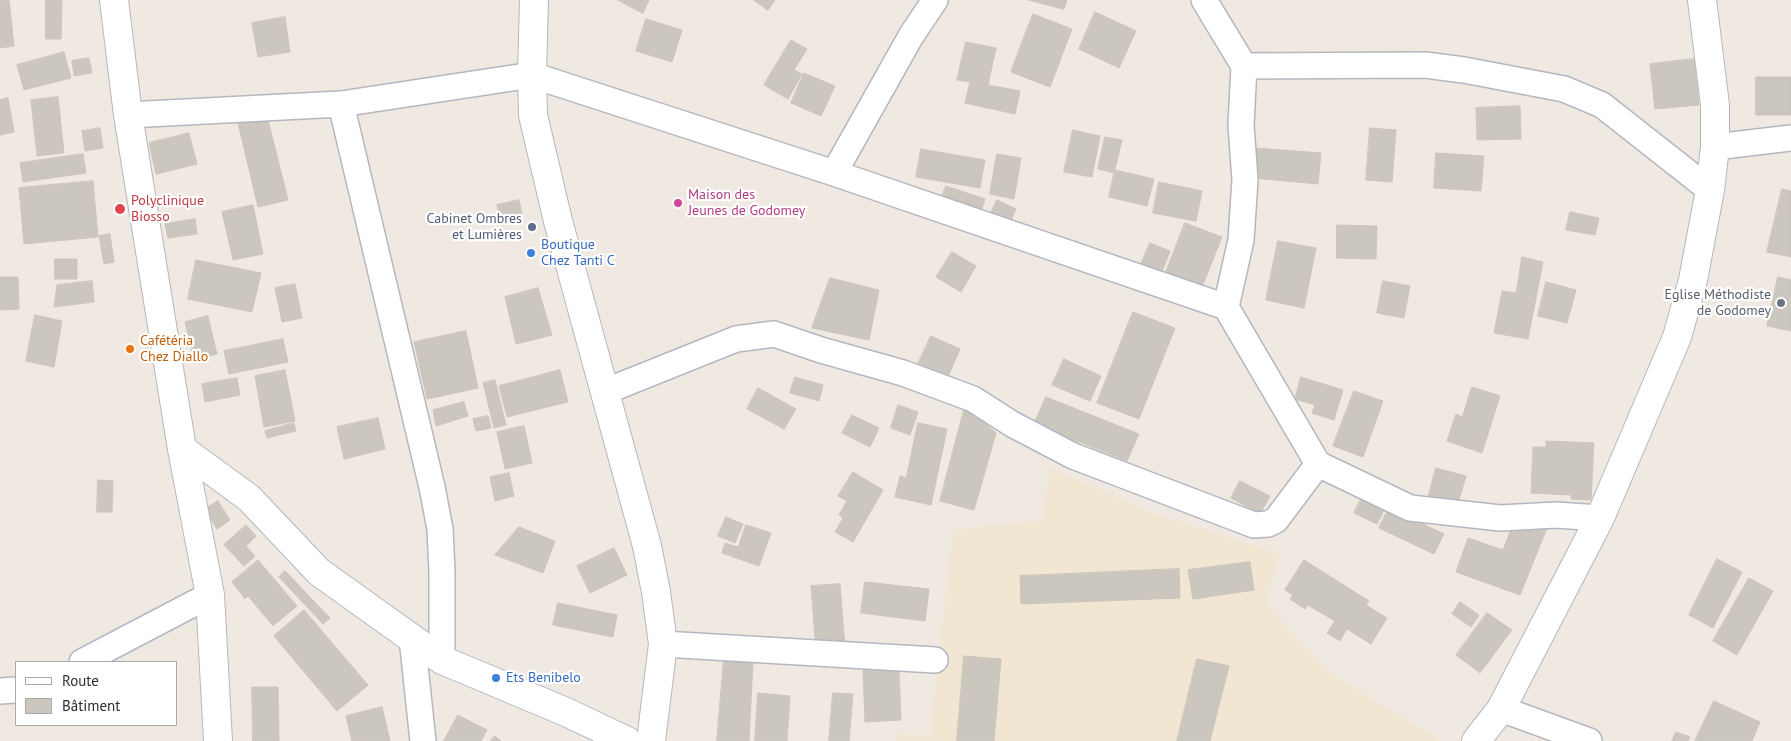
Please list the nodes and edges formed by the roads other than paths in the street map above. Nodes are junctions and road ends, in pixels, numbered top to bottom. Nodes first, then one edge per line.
1 (114, 0) edge
2 (534, 0) edge
3 (934, 0) edge
4 (1204, 0) edge
5 (1702, 0) edge
6 (1244, 66) junction
7 (532, 75) junction
8 (341, 104) junction
9 (128, 116) junction
10 (1791, 138) edge
11 (1715, 147) junction
12 (834, 173) junction
13 (1710, 190) junction
14 (1226, 307) junction
15 (604, 392) junction
16 (182, 449) junction
17 (1318, 464) junction
18 (1600, 518) junction
19 (210, 594) junction
20 (412, 638) junction
21 (663, 644) junction
22 (442, 660) junction
23 (935, 660) dead end
24 (84, 661) edge
25 (15, 690) edge
26 (0, 691) edge
27 (1501, 709) junction
28 (1482, 739) edge
29 (218, 741) edge
30 (423, 741) edge
31 (627, 741) edge
32 (651, 741) edge
33 (1590, 741) edge

1 - 9 main road
2 - 7 main road
3 - 12 street
4 - 6 street
5 - 11 main road
6 - 13 street
6 - 14 street
7 - 8 street
7 - 12 street
7 - 15 main road
8 - 9 street
8 - 22 street
9 - 16 main road
10 - 11 street
11 - 13 main road
12 - 14 street
13 - 18 main road
14 - 17 street
15 - 17 street
15 - 21 main road
16 - 19 main road
16 - 20 main road
17 - 18 street
18 - 27 main road
19 - 24 street
19 - 29 main road
20 - 22 main road
20 - 30 street
21 - 23 street
21 - 32 main road
22 - 31 main road
25 - 26 street
27 - 28 main road
27 - 33 street

